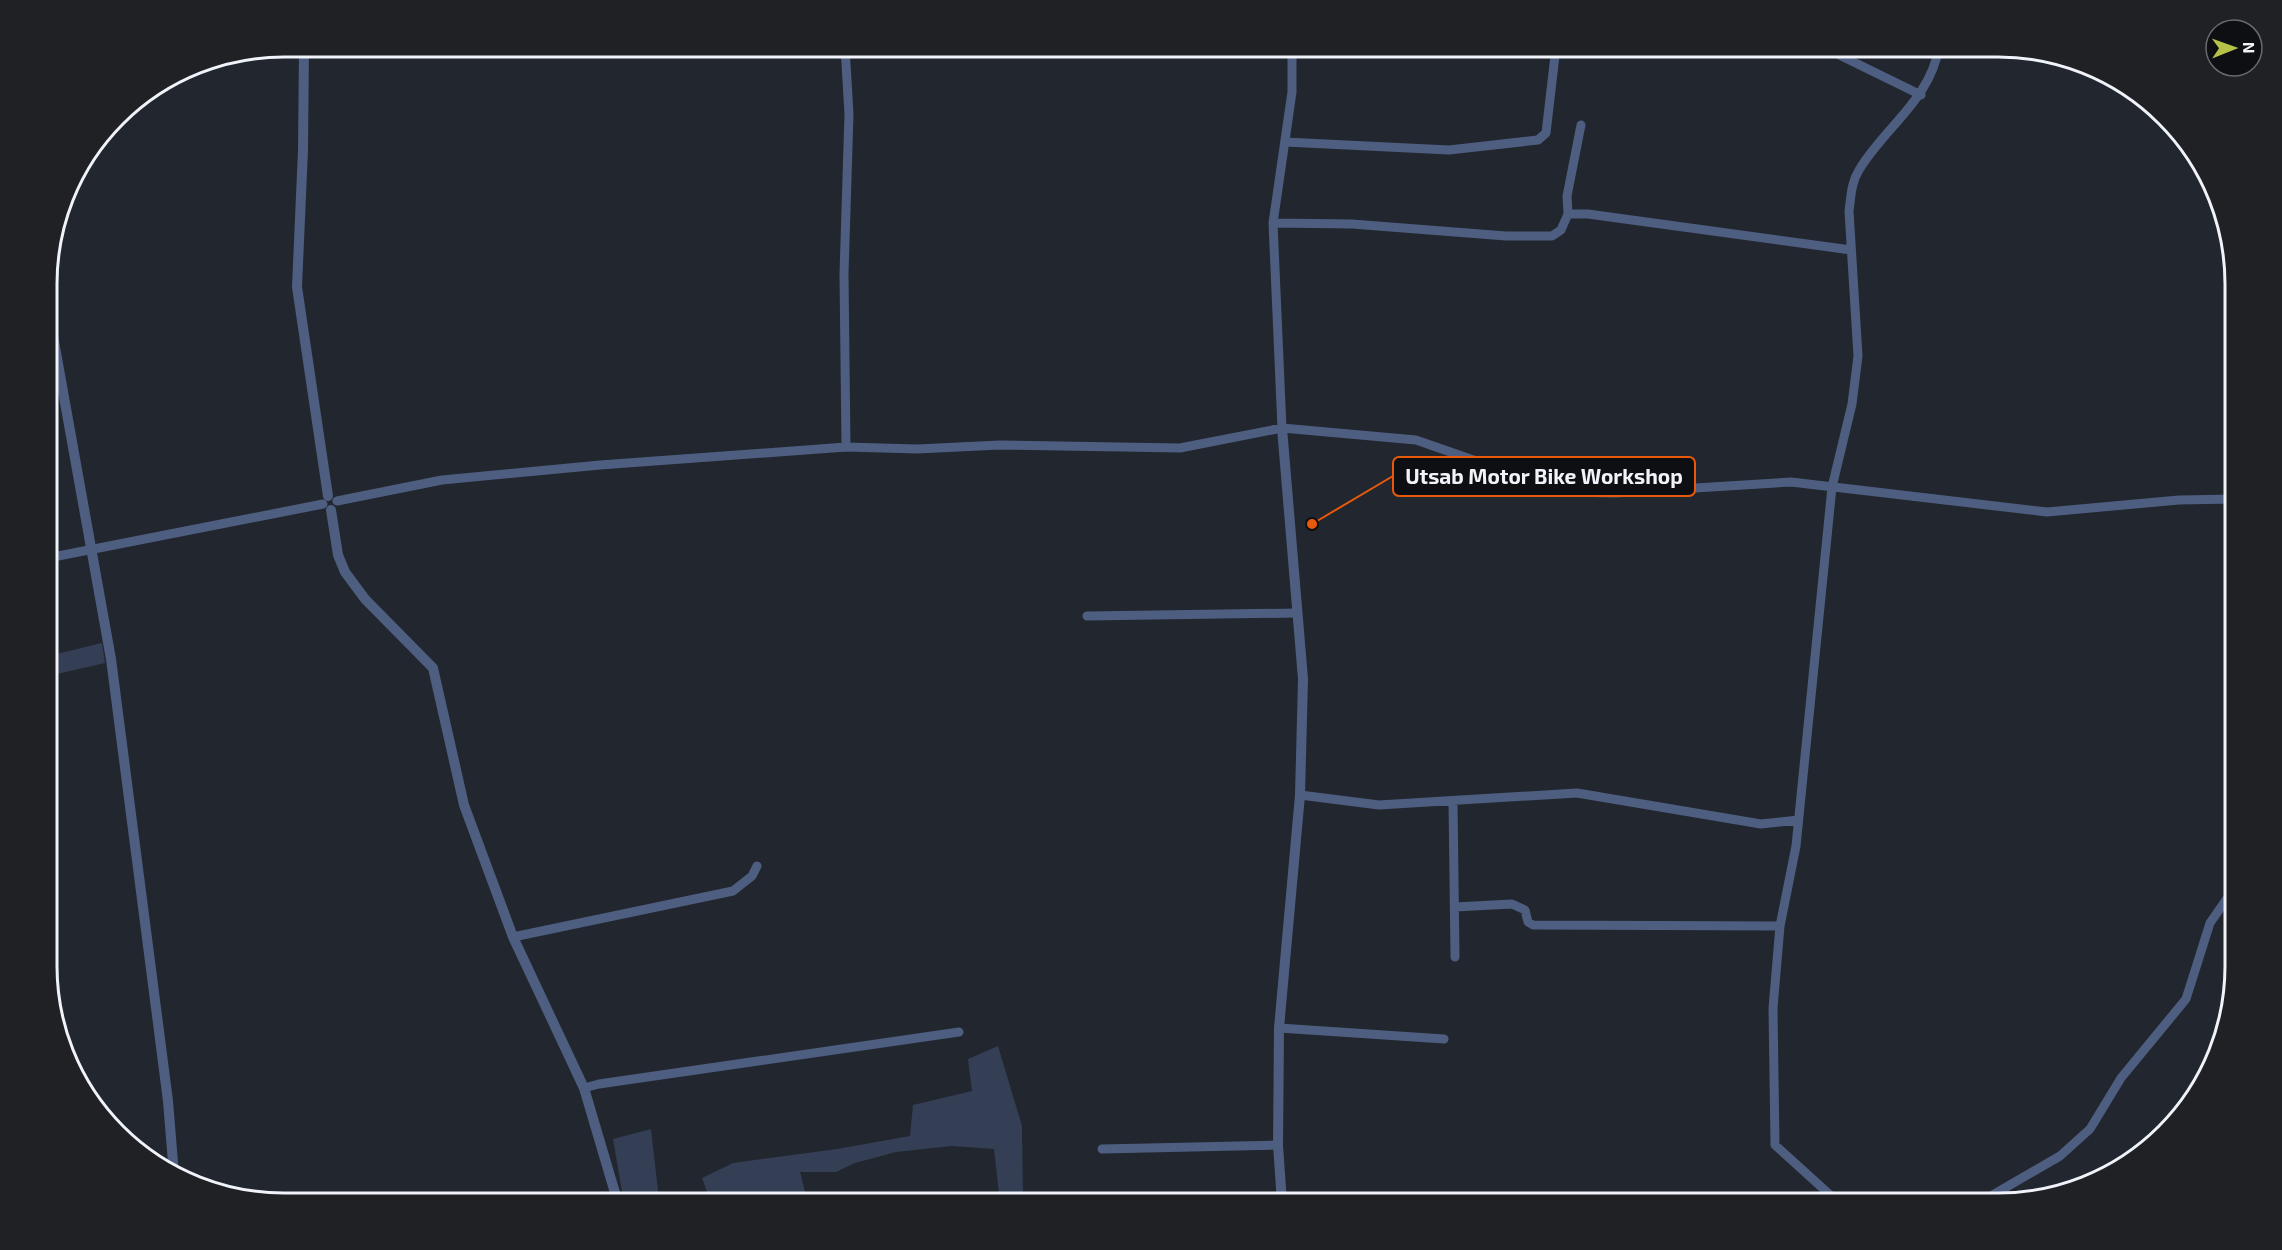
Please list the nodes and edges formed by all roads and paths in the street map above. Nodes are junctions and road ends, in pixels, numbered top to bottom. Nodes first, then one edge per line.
1 (304, 57) edge
2 (846, 57) edge
3 (1292, 57) edge
4 (1555, 57) edge
5 (1845, 57) edge
6 (1937, 57) edge
7 (1921, 95) junction
8 (1581, 125) dead end
9 (1285, 142) junction
10 (1568, 214) junction
11 (1273, 223) junction
12 (1851, 250) junction
13 (57, 359) edge
14 (1282, 428) junction
15 (846, 447) junction
16 (1832, 487) junction
17 (2225, 499) edge
18 (330, 503) junction
19 (90, 548) junction
20 (57, 556) edge
21 (1297, 613) junction
22 (1087, 616) dead end
23 (1300, 795) junction
24 (1453, 801) junction
25 (1798, 820) junction
26 (758, 866) dead end
27 (2225, 901) edge
28 (1455, 907) junction
29 (1780, 926) junction
30 (513, 937) junction
31 (1455, 957) dead end
32 (1279, 1028) junction
33 (959, 1032) dead end
34 (1444, 1039) dead end
35 (584, 1088) junction
36 (1278, 1146) junction
37 (1102, 1149) dead end
38 (173, 1164) edge
39 (615, 1193) edge
40 (1281, 1193) edge
41 (1828, 1193) edge
42 (1996, 1193) edge

1 - 18 street
2 - 15 street
3 - 9 street
4 - 9 street
5 - 7 street
6 - 7 street
7 - 12 street
8 - 10 street
9 - 11 street
10 - 11 street
10 - 12 street
11 - 14 street
12 - 16 street
13 - 19 street
14 - 15 street
14 - 16 street
14 - 21 street
15 - 18 street
16 - 17 street
16 - 25 street
18 - 19 street
18 - 30 street
19 - 20 street
19 - 38 street
21 - 22 street
21 - 23 street
23 - 24 street
23 - 32 street
24 - 25 street
24 - 28 street
25 - 29 street
26 - 30 street
27 - 42 street
28 - 29 street
28 - 31 street
29 - 41 street
30 - 35 street
32 - 34 street
32 - 36 street
33 - 35 street
35 - 39 street
36 - 37 street
36 - 40 street

